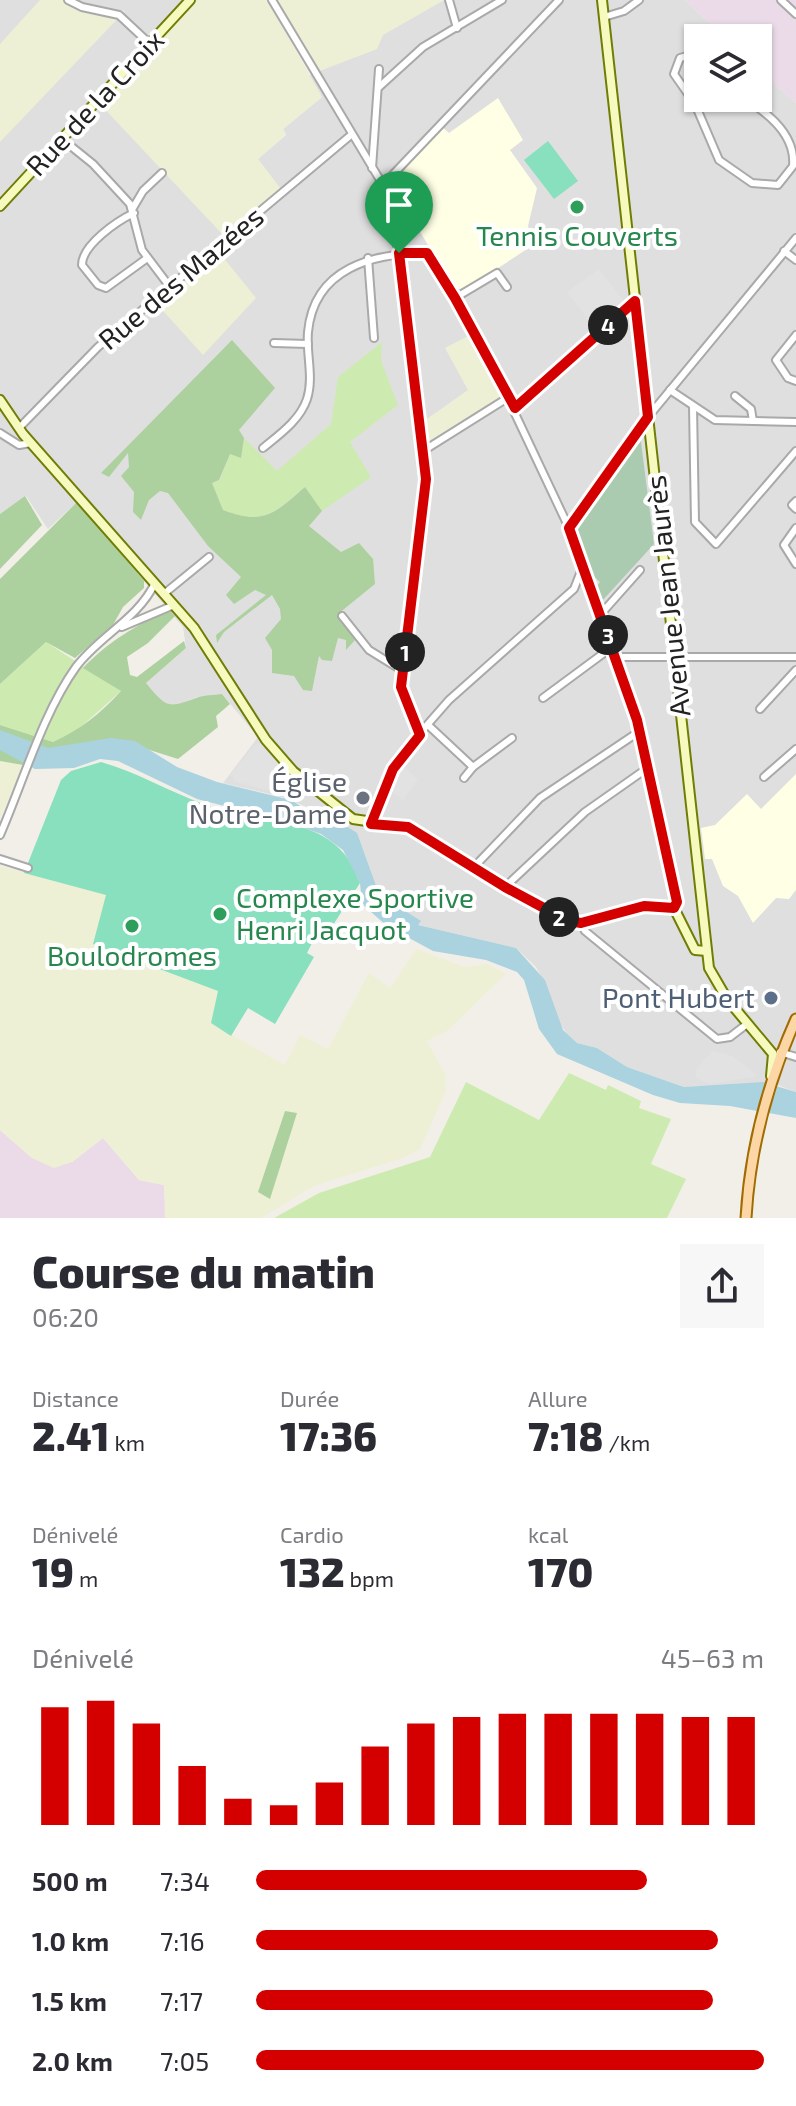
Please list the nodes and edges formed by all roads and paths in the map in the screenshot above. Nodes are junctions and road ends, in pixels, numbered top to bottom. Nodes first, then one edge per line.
1 (68, 0) edge
2 (190, 0) edge
3 (272, 0) edge
4 (449, 0) edge
5 (502, 0) edge
6 (559, 0) edge
7 (602, 0) edge
8 (639, 0) edge
9 (781, 0) edge
10 (796, 14) edge
11 (604, 17) junction
12 (457, 28) junction
13 (149, 43) junction
14 (684, 57) edge
15 (379, 69) dead end
16 (379, 87) junction
17 (684, 88) edge
18 (698, 112) edge
19 (760, 112) edge
20 (351, 135) junction
21 (62, 139) junction
22 (375, 149) junction
23 (365, 158) junction
24 (795, 158) edge
25 (372, 169) junction
26 (162, 173) dead end
27 (383, 185) junction
28 (0, 206) edge
29 (134, 211) junction
30 (796, 238) edge
31 (784, 251) junction
32 (399, 253) junction
33 (368, 258) junction
34 (146, 259) junction
35 (796, 260) edge
36 (170, 287) junction
37 (507, 287) dead end
38 (455, 298) junction
39 (635, 301) junction
40 (796, 335) edge
41 (374, 338) dead end
42 (274, 343) dead end
43 (308, 344) junction
44 (796, 381) edge
45 (670, 390) junction
46 (735, 396) dead end
47 (509, 397) junction
48 (0, 400) edge
49 (693, 406) junction
50 (515, 408) junction
51 (648, 417) junction
52 (753, 421) junction
53 (796, 422) edge
54 (19, 428) junction
55 (0, 433) edge
56 (31, 443) junction
57 (263, 448) dead end
58 (423, 451) junction
59 (796, 451) edge
60 (796, 501) edge
61 (796, 509) edge
62 (569, 528) junction
63 (796, 528) edge
64 (209, 557) dead end
65 (796, 564) edge
66 (583, 566) junction
67 (640, 570) dead end
68 (155, 583) junction
69 (574, 589) junction
70 (593, 592) junction
71 (165, 593) junction
72 (174, 605) junction
73 (600, 615) junction
74 (342, 616) dead end
75 (115, 630) junction
76 (612, 647) junction
77 (616, 657) junction
78 (796, 657) edge
79 (675, 658) junction
80 (796, 670) edge
81 (403, 671) junction
82 (543, 698) dead end
83 (760, 709) dead end
84 (428, 725) junction
85 (640, 731) junction
86 (420, 735) junction
87 (512, 738) dead end
88 (796, 749) edge
89 (789, 756) junction
90 (796, 762) edge
91 (473, 767) junction
92 (649, 767) junction
93 (764, 777) dead end
94 (464, 778) dead end
95 (371, 824) junction
96 (0, 835) edge
97 (0, 859) edge
98 (474, 867) junction
99 (28, 868) dead end
100 (505, 887) junction
101 (674, 908) junction
102 (581, 923) junction
103 (707, 951) junction
104 (796, 1019) edge
105 (747, 1024) junction
106 (756, 1035) junction
107 (774, 1051) junction
108 (796, 1057) edge
109 (746, 1218) edge

1 - 13 street
2 - 13 main road, Rue de la Croix
3 - 20 street
4 - 12 street
5 - 12 street
6 - 27 street
7 - 11 main road, Avenue Jean Jaurès
8 - 11 street
9 - 10 street
11 - 39 main road, Avenue Jean Jaurès
12 - 16 street
13 - 21 main road, Rue de la Croix
14 - 17 street
15 - 16 street
16 - 22 street
18 - 24 street
19 - 24 street
20 - 23 street
20 - 36 street, Rue des Mazées
21 - 28 main road, Rue de la Croix
21 - 29 street
22 - 23 street
22 - 25 street
23 - 25 street
25 - 27 street
26 - 29 street
27 - 32 street
29 - 34 street
29 - 34 street
30 - 31 street
31 - 35 street
31 - 45 street
32 - 33 street
32 - 38 street
32 - 58 street
33 - 41 street
33 - 43 street
34 - 36 street
36 - 54 street, Rue des Mazées
37 - 38 street
38 - 47 street
39 - 50 street
39 - 51 main road, Avenue Jean Jaurès
40 - 44 street
42 - 43 street
43 - 57 street
45 - 49 street
45 - 51 street
46 - 52 street
47 - 50 street
47 - 58 street
48 - 54 main road
49 - 52 street
49 - 59 street
50 - 62 street
51 - 62 street
51 - 79 main road, Avenue Jean Jaurès
52 - 53 street
54 - 56 main road
55 - 56 street
56 - 68 main road
58 - 81 street
60 - 61 street
62 - 66 street
63 - 65 street
64 - 71 street
66 - 69 street
66 - 70 street
67 - 73 street
68 - 71 main road
68 - 75 street
69 - 70 street
69 - 84 street
70 - 73 street
71 - 72 main road
72 - 75 street
72 - 95 main road
73 - 76 street
74 - 81 street
75 - 96 street
76 - 77 street
76 - 82 street
77 - 79 street
77 - 85 street
78 - 79 street
79 - 103 main road, Avenue Jean Jaurès
80 - 83 street
81 - 86 street
84 - 86 street
84 - 91 street
85 - 92 street
85 - 98 street
86 - 95 street
87 - 91 street
88 - 89 street
89 - 90 street
89 - 93 street
91 - 94 street
92 - 100 street
92 - 101 street
95 - 98 main road
97 - 99 street
98 - 100 main road
100 - 102 main road
101 - 102 main road
101 - 103 main road
102 - 105 street
103 - 105 main road, Avenue Jean Jaurès
104 - 107 main road
105 - 106 main road, Avenue Jean Jaurès
106 - 107 main road, Avenue Jean Jaurès
106 - 107 main road, Avenue Jean Jaurès
107 - 108 street
107 - 109 main road

